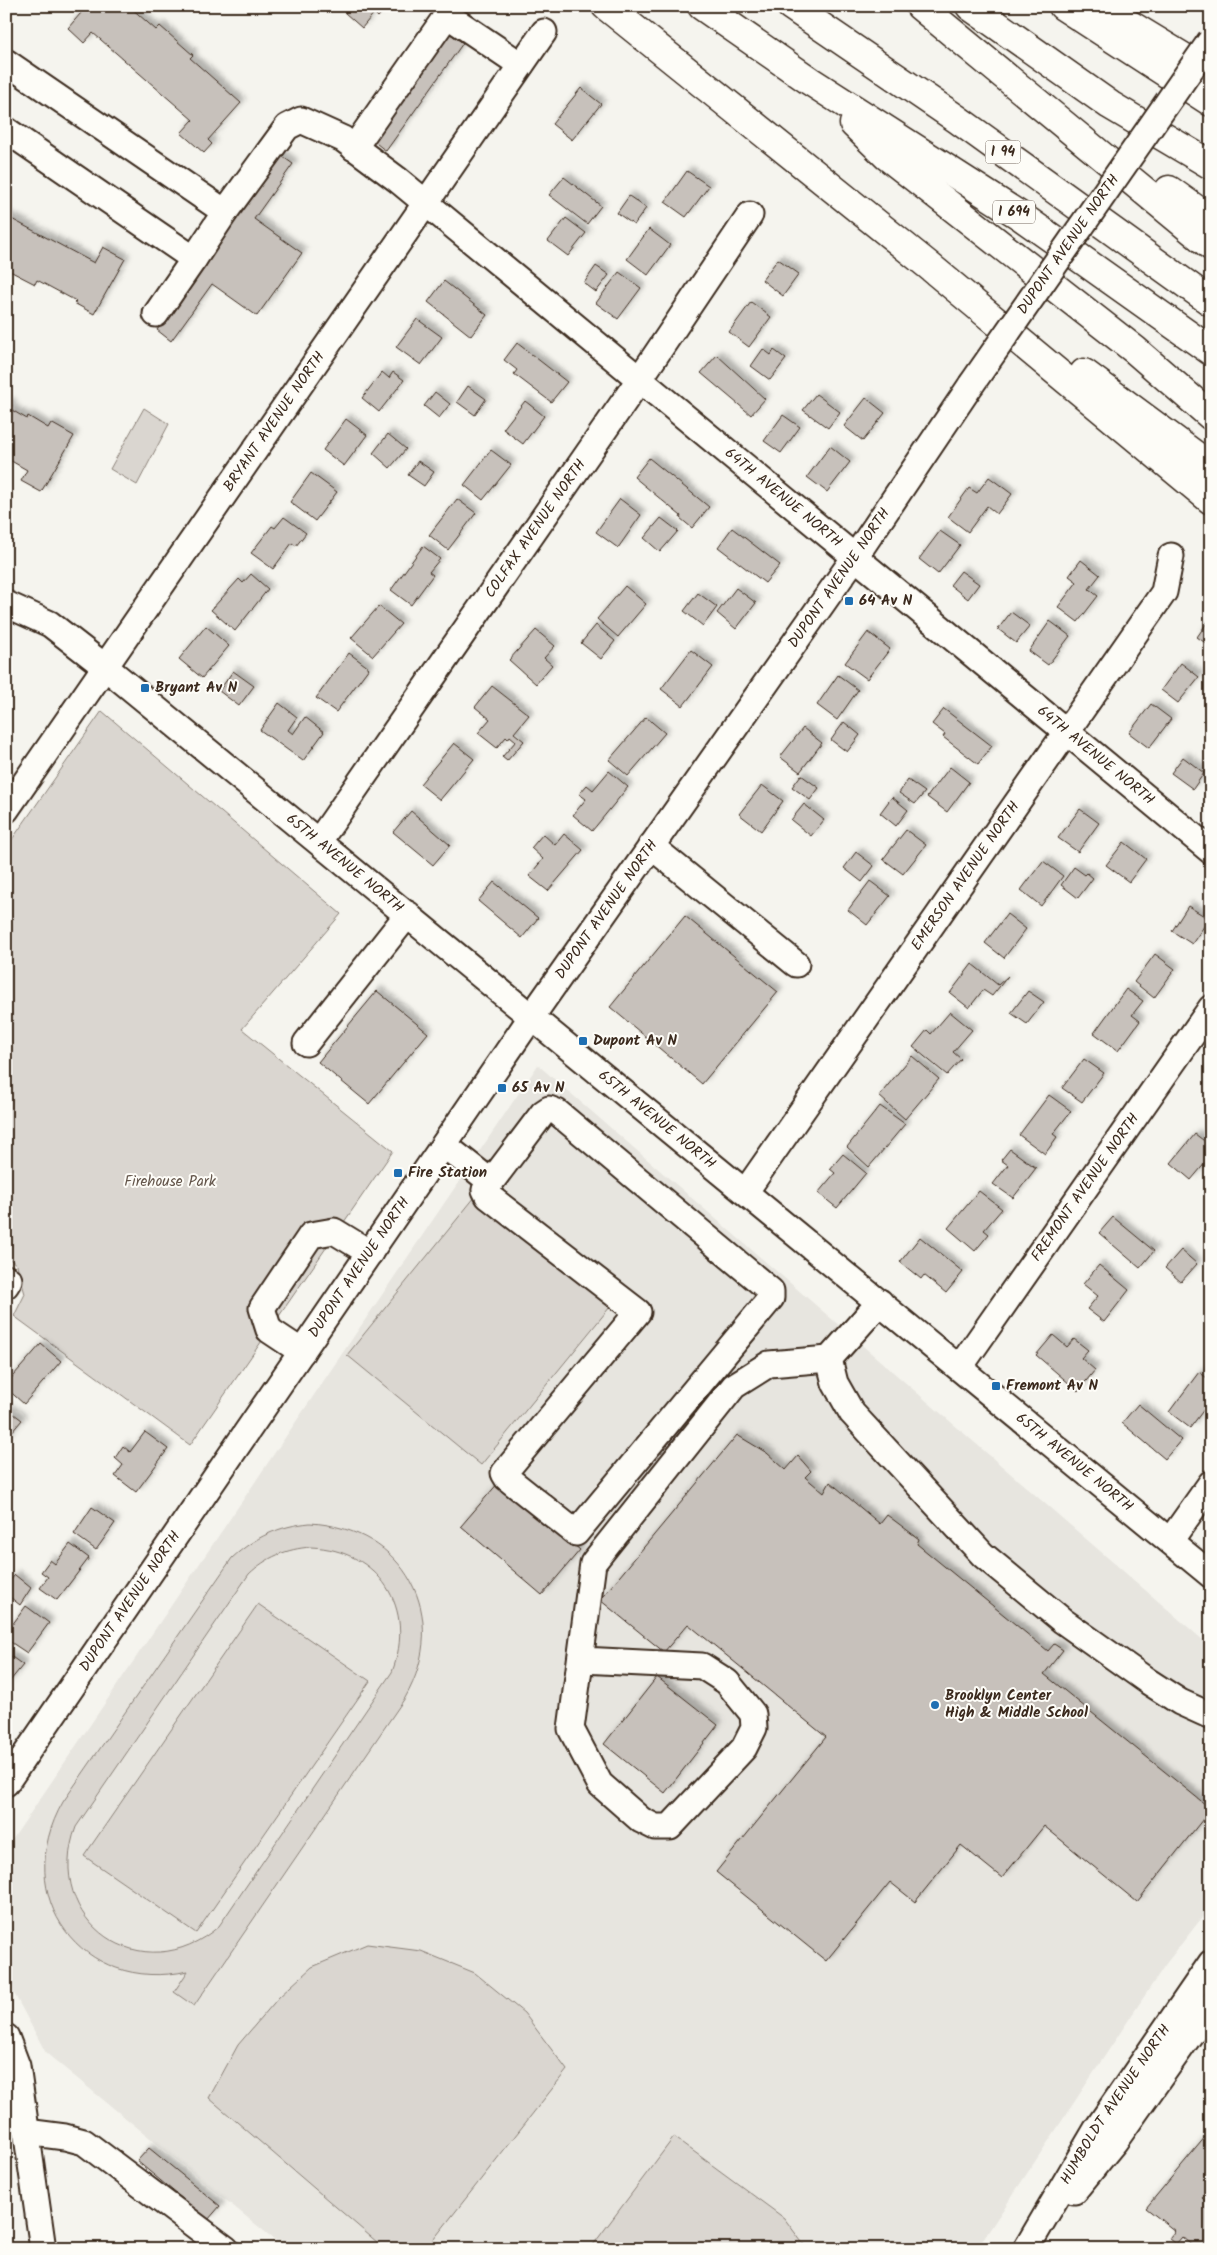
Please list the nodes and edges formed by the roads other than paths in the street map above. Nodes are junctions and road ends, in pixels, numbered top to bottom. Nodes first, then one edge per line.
1 (606, 6) edge
2 (702, 6) edge
3 (791, 6) edge
4 (920, 6) edge
5 (970, 6) edge
6 (1063, 6) edge
7 (1099, 6) edge
8 (544, 32) dead end
9 (1211, 40) edge
10 (6, 62) edge
11 (989, 63) junction
12 (521, 65) junction
13 (1211, 74) edge
14 (810, 81) junction
15 (1211, 102) edge
16 (6, 130) edge
17 (767, 136) junction
18 (354, 148) junction
19 (1211, 165) edge
20 (425, 203) junction
21 (225, 212) junction
22 (750, 215) dead end
23 (1211, 220) edge
24 (1211, 246) edge
25 (194, 258) junction
26 (1211, 302) edge
27 (156, 314) dead end
28 (1211, 351) edge
29 (640, 380) junction
30 (1211, 416) edge
31 (1211, 467) edge
32 (1211, 500) edge
33 (1171, 556) dead end
34 (854, 557) junction
35 (6, 604) edge
36 (104, 666) junction
37 (1066, 732) junction
38 (6, 810) edge
39 (319, 841) junction
40 (651, 846) junction
41 (1211, 851) edge
42 (408, 914) junction
43 (796, 964) dead end
44 (1211, 1008) edge
45 (532, 1016) junction
46 (306, 1043) dead end
47 (444, 1145) junction
48 (491, 1182) junction
49 (746, 1191) junction
50 (370, 1252) junction
51 (880, 1302) junction
52 (302, 1352) junction
53 (828, 1359) junction
54 (960, 1367) junction
55 (1211, 1482) edge
56 (1170, 1541) junction
57 (1211, 1575) edge
58 (582, 1660) junction
59 (1211, 1716) edge
60 (6, 1783) edge
61 (1211, 1963) edge
62 (1211, 2006) edge
63 (6, 2037) edge
64 (26, 2132) junction
65 (43, 2249) edge
66 (226, 2249) edge
67 (1026, 2249) edge

1 - 17 highway
2 - 14 highway, I 694
3 - 26 highway, I 94
4 - 11 highway
5 - 19 highway
6 - 15 highway
7 - 13 highway
8 - 12 street, BRYANT AVENUE NORTH
9 - 34 street, DUPONT AVENUE NORTH, bridge
10 - 21 street
11 - 23 highway
11 - 24 highway
12 - 18 street
12 - 20 street, BRYANT AVENUE NORTH
14 - 28 highway, I 694
14 - 30 highway
16 - 25 street
17 - 31 highway
17 - 32 highway
18 - 20 street, 64TH AVENUE NORTH
18 - 21 street, 64TH AVENUE NORTH
20 - 29 street, 64TH AVENUE NORTH
20 - 36 street, BRYANT AVENUE NORTH
21 - 25 street
22 - 29 street, COLFAX AVENUE NORTH
25 - 27 street
29 - 34 street, 64TH AVENUE NORTH
29 - 39 street, COLFAX AVENUE NORTH
33 - 37 street, EMERSON AVENUE NORTH
34 - 37 street, 64TH AVENUE NORTH
34 - 40 street, DUPONT AVENUE NORTH
35 - 36 street, 65TH AVENUE NORTH
36 - 38 street, BRYANT AVENUE NORTH
36 - 39 street, 65TH AVENUE NORTH
37 - 41 street, 64TH AVENUE NORTH
37 - 49 street, EMERSON AVENUE NORTH
39 - 42 street, 65TH AVENUE NORTH
40 - 43 street
40 - 45 street, DUPONT AVENUE NORTH
42 - 45 street, 65TH AVENUE NORTH
42 - 46 street
44 - 54 street, FREMONT AVENUE NORTH
45 - 47 street, DUPONT AVENUE NORTH
45 - 49 street, 65TH AVENUE NORTH
47 - 48 street
47 - 50 street, DUPONT AVENUE NORTH
48 - 48 street
49 - 51 street, 65TH AVENUE NORTH
50 - 52 street, DUPONT AVENUE NORTH
50 - 52 street
51 - 53 street
51 - 54 street, 65TH AVENUE NORTH
52 - 60 street, DUPONT AVENUE NORTH
53 - 58 street
53 - 59 street
54 - 56 street, 65TH AVENUE NORTH
55 - 56 street
56 - 57 street, 65TH AVENUE NORTH
58 - 58 street
61 - 67 street, HUMBOLDT AVENUE NORTH
62 - 67 street, HUMBOLDT AVENUE NORTH
63 - 64 street
64 - 65 street
64 - 66 street

